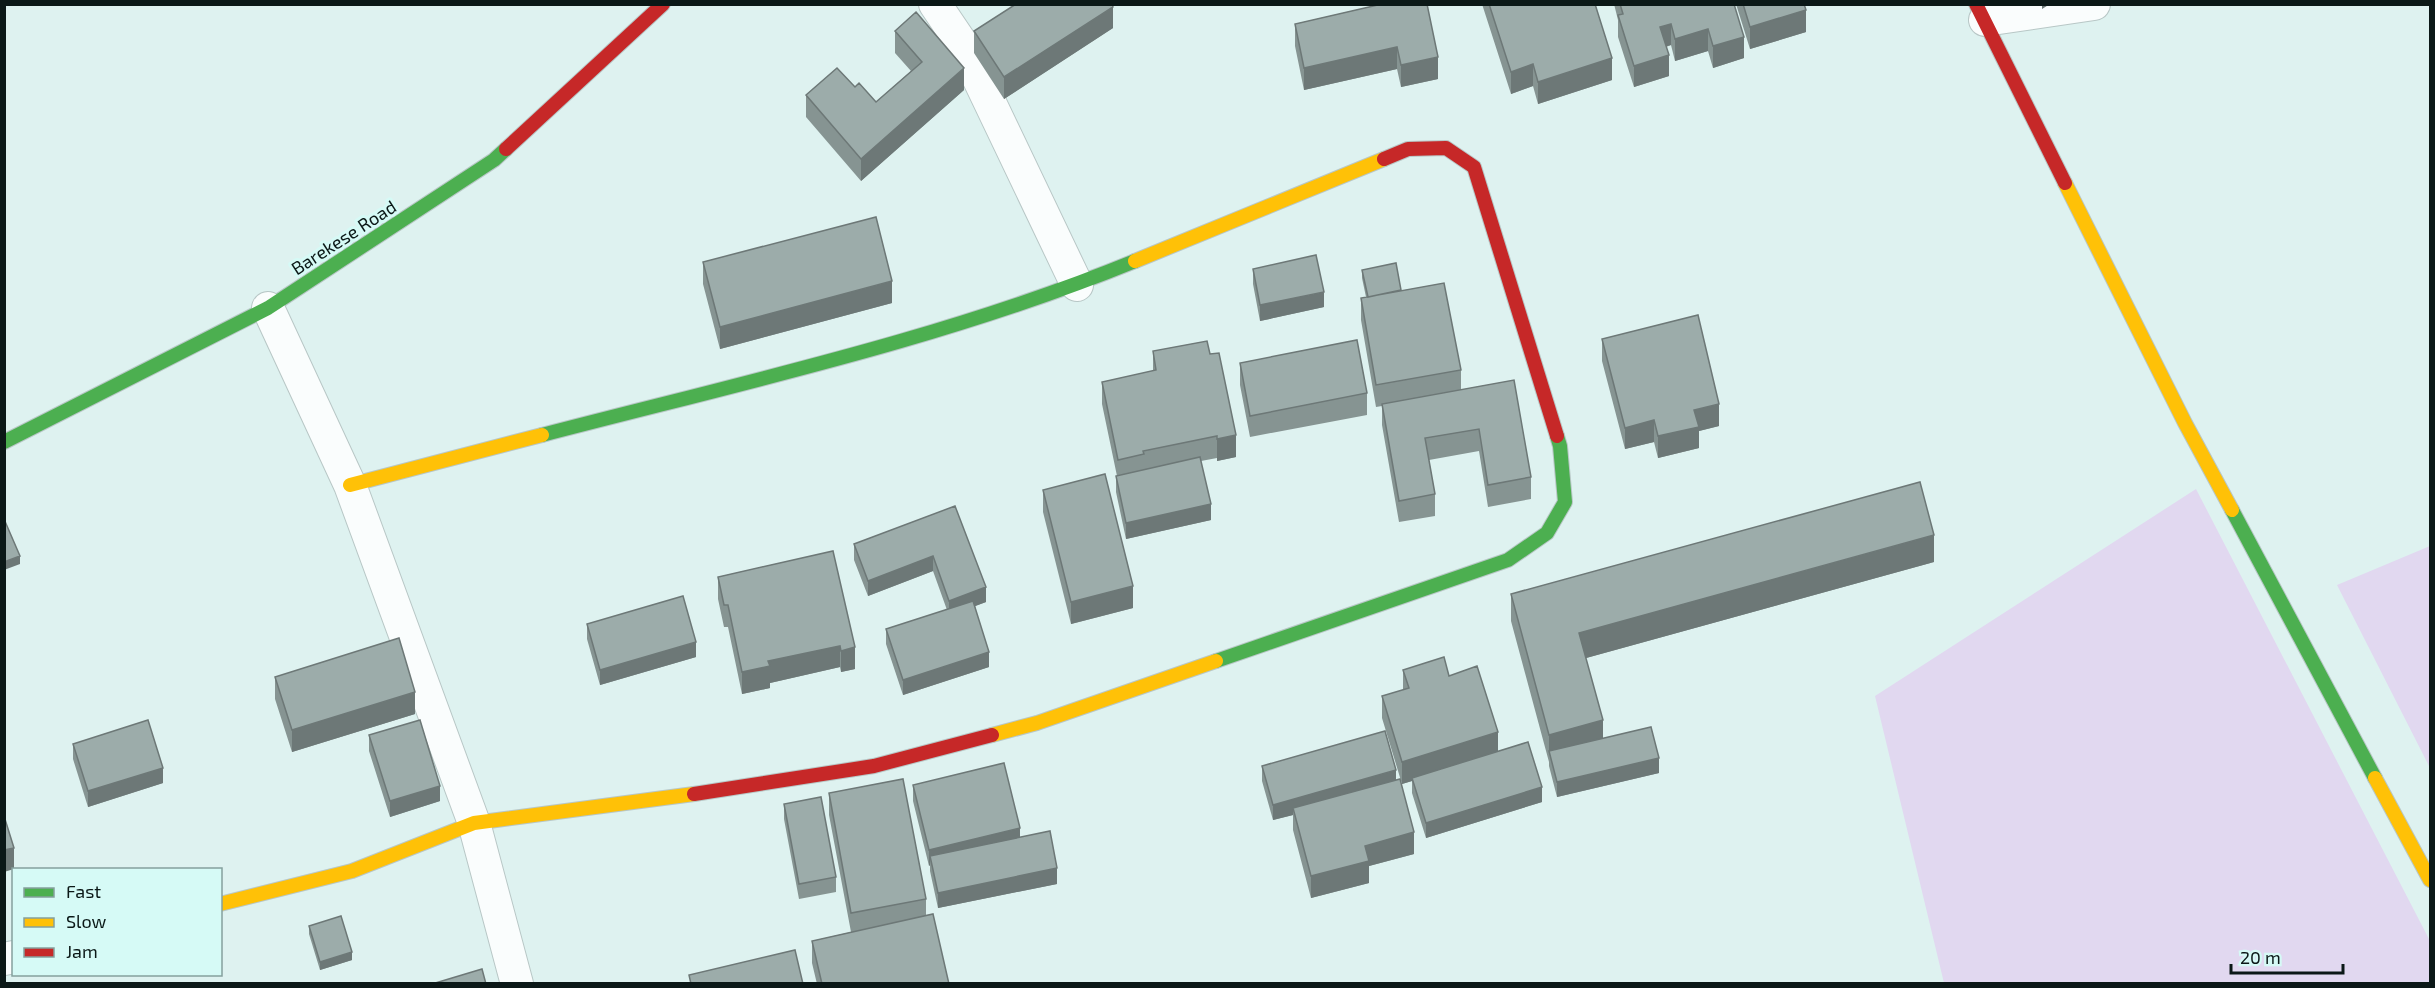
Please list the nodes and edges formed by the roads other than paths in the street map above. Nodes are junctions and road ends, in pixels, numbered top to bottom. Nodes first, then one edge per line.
1 (663, 4) edge
2 (935, 4) edge
3 (2094, 4) edge
4 (1980, 12) edge
5 (1077, 285) junction
6 (268, 308) junction
7 (4, 442) edge
8 (350, 485) junction
9 (474, 823) junction
10 (2430, 880) edge
11 (222, 904) edge
12 (517, 984) edge

1 - 6 street, Barekese Road
2 - 5 street
3 - 4 street
4 - 10 street
5 - 8 street
5 - 9 street
6 - 7 street, Barekese Road
6 - 8 street
8 - 9 street
9 - 11 street
9 - 12 street

